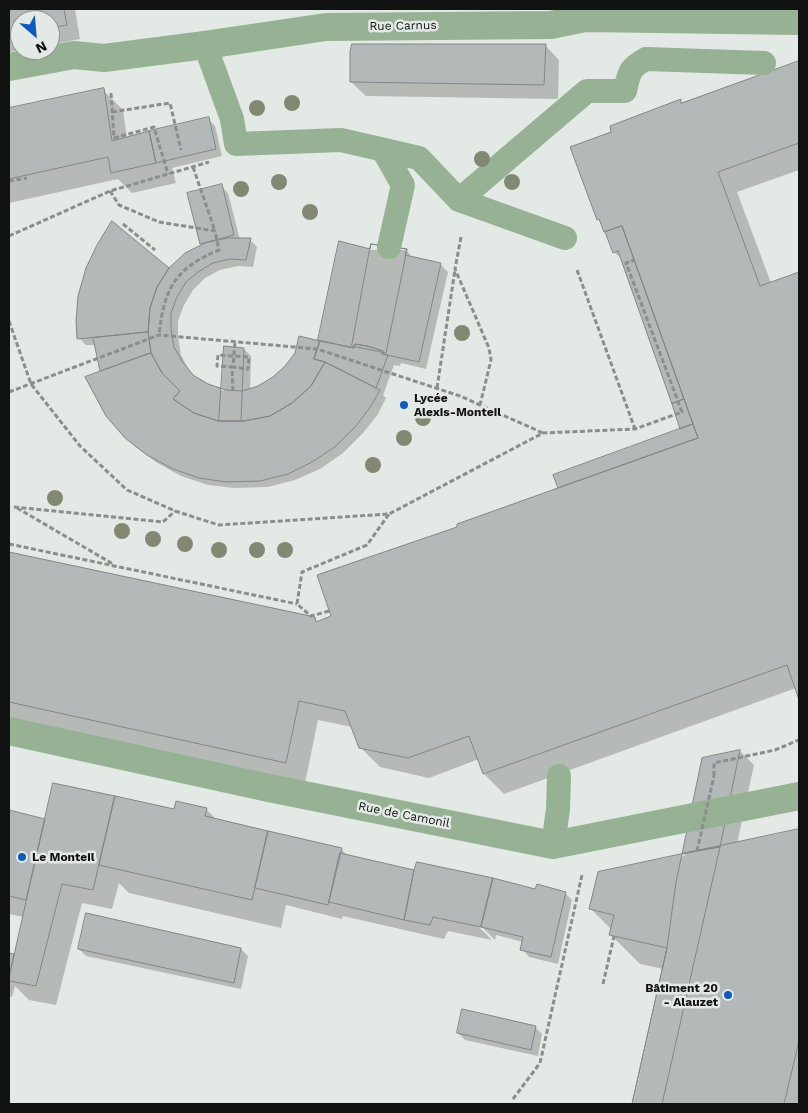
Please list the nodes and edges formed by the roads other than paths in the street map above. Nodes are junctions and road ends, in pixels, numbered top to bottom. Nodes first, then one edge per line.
1 (799, 21) edge
2 (205, 45) junction
3 (764, 63) dead end
4 (9, 66) edge
5 (384, 150) junction
6 (459, 200) junction
7 (565, 238) road end
8 (389, 247) dead end
9 (9, 731) edge
10 (559, 776) dead end
11 (799, 796) edge
12 (553, 845) junction

1 - 2 street, Rue Carnus
2 - 4 street, Rue Carnus
2 - 5 lane
3 - 6 lane
5 - 6 lane
5 - 8 lane
6 - 7 lane
9 - 12 street, Rue de Camonil
10 - 12 lane
11 - 12 street, Rue de Camonil

